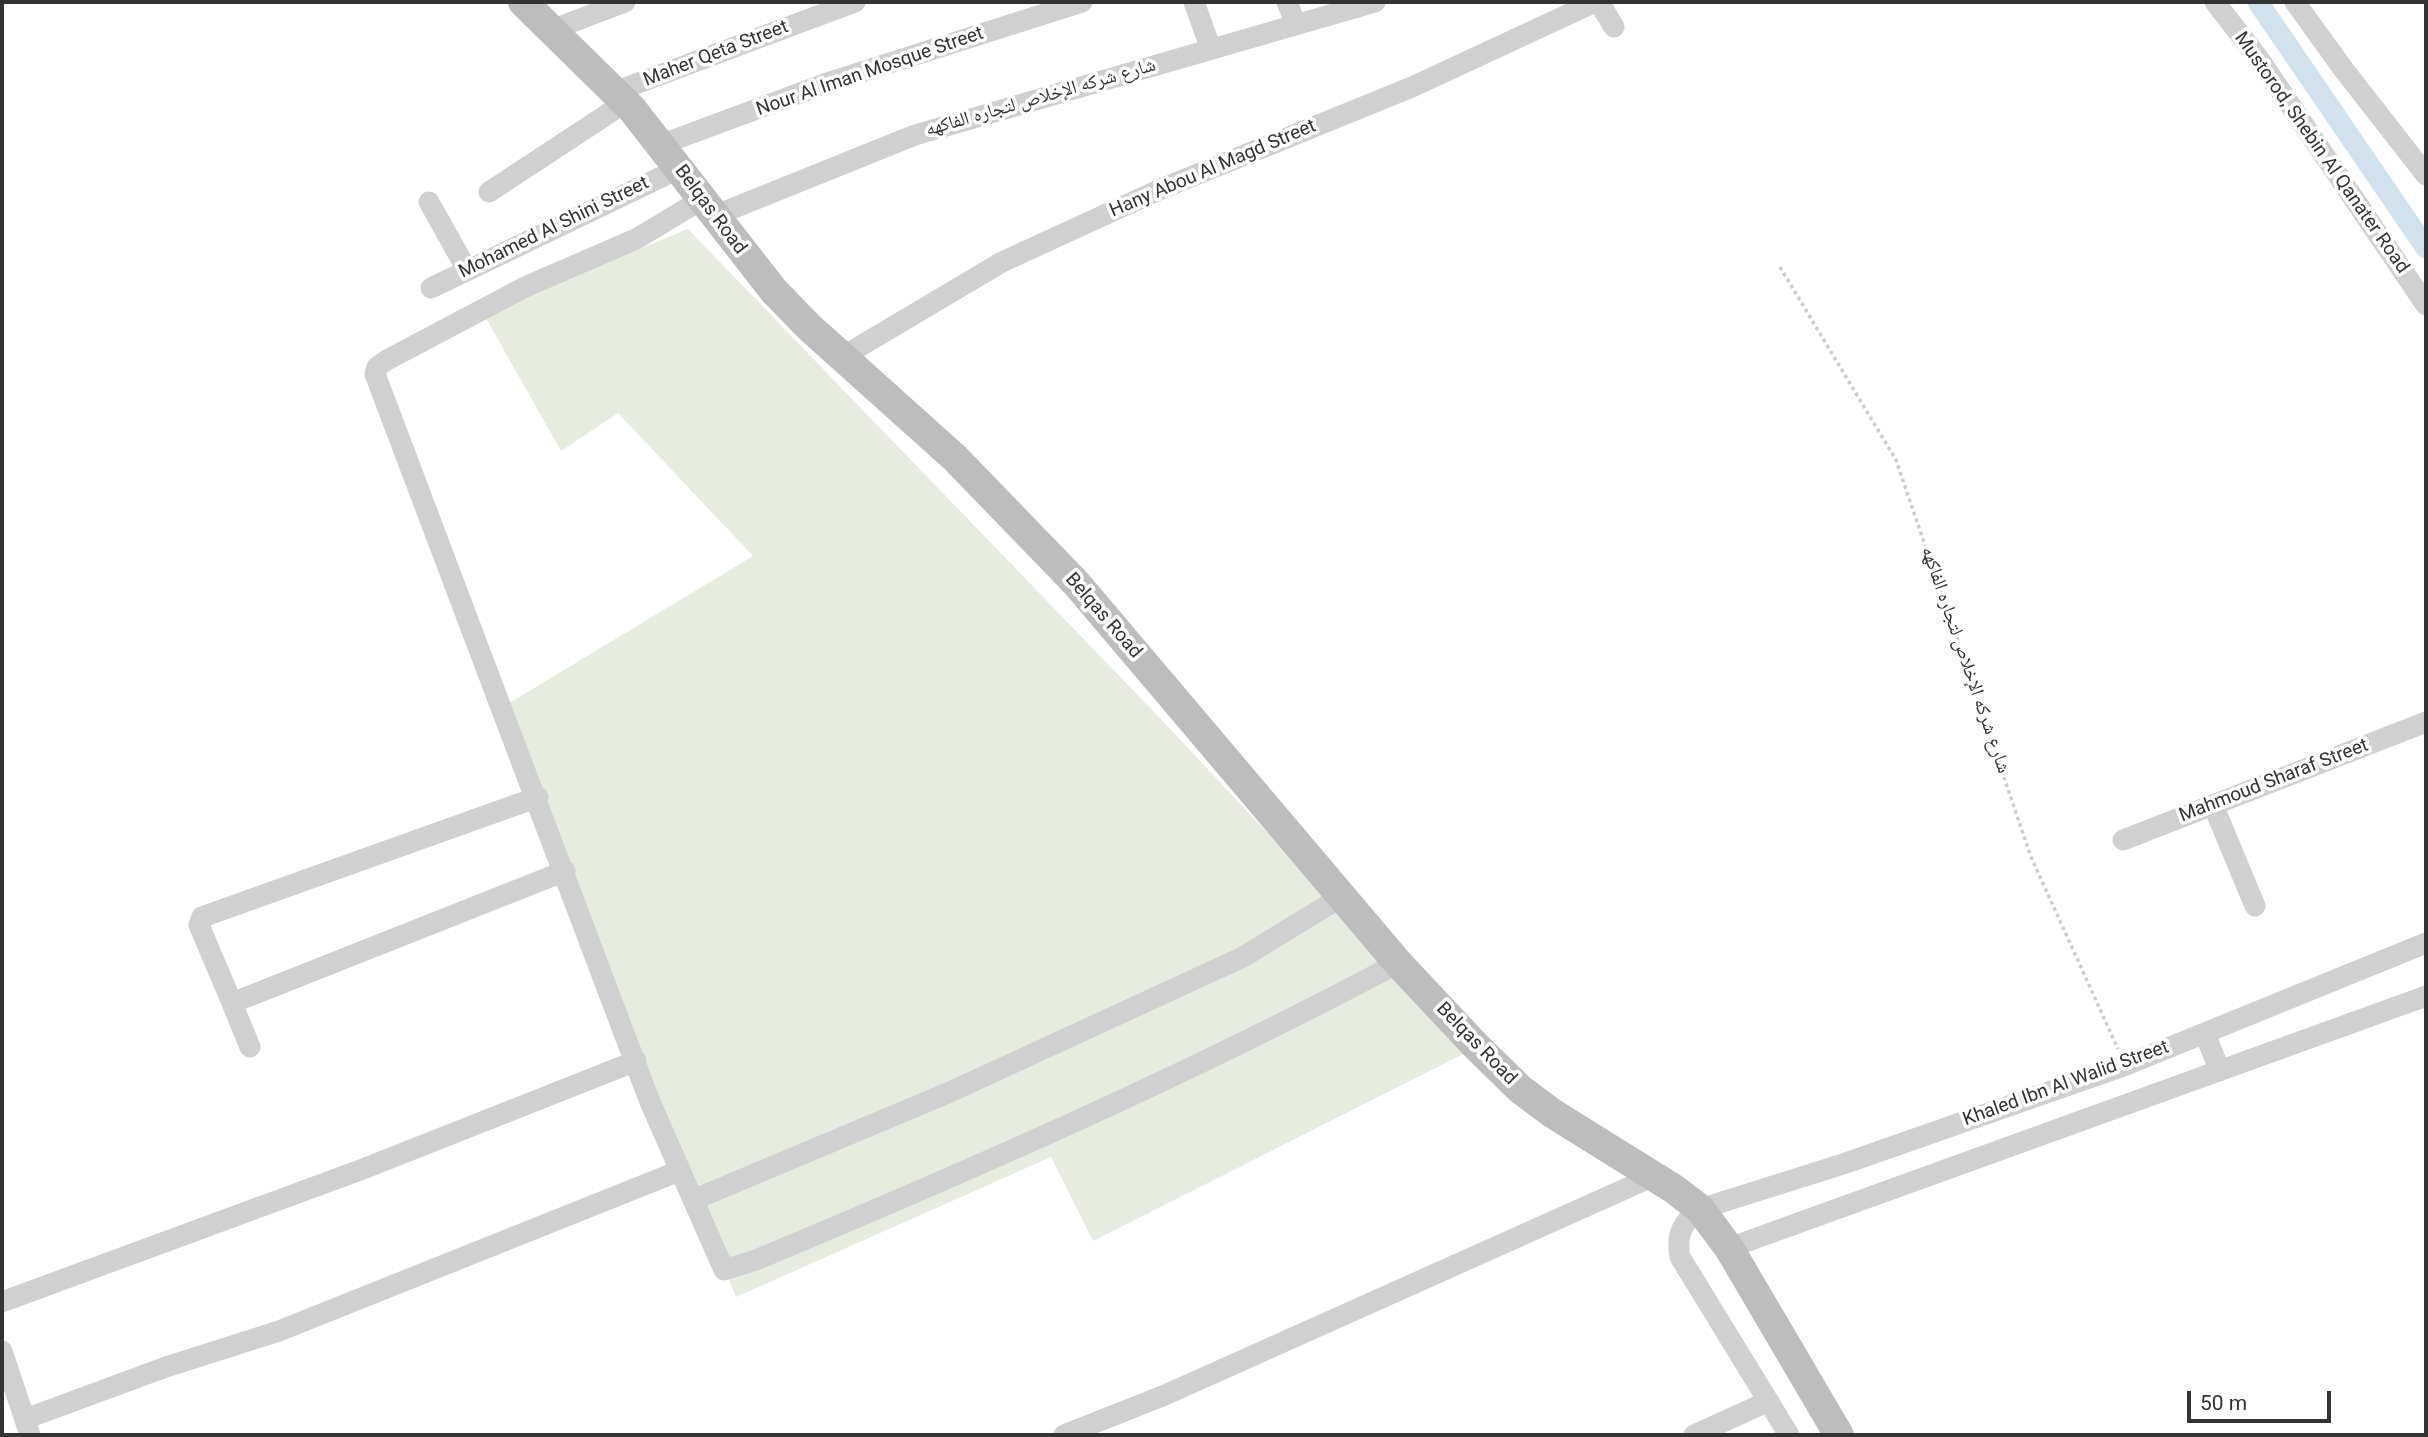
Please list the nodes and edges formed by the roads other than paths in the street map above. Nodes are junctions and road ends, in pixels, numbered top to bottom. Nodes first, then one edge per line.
1 (523, 2) edge
2 (625, 2) edge
3 (855, 2) edge
4 (1082, 2) edge
5 (1194, 2) edge
6 (1287, 2) edge
7 (1597, 2) edge
8 (2215, 2) edge
9 (2295, 2) edge
10 (1365, 3) edge
11 (1296, 25) junction
12 (1614, 27) dead end
13 (554, 29) junction
14 (1211, 49) junction
15 (621, 97) junction
16 (660, 145) junction
17 (678, 169) junction
18 (2426, 175) edge
19 (489, 192) dead end
20 (429, 202) dead end
21 (708, 208) junction
22 (467, 270) junction
23 (431, 288) dead end
24 (2426, 304) edge
25 (842, 357) junction
26 (2426, 722) edge
27 (538, 797) junction
28 (2213, 805) junction
29 (2123, 840) dead end
30 (565, 871) junction
31 (1341, 897) junction
32 (2255, 906) dead end
33 (2426, 943) edge
34 (1398, 963) junction
35 (2426, 996) edge
36 (232, 1003) junction
37 (2205, 1034) junction
38 (250, 1047) dead end
39 (636, 1061) junction
40 (2220, 1071) junction
41 (679, 1171) junction
42 (1654, 1177) junction
43 (693, 1200) junction
44 (1700, 1209) junction
45 (1730, 1248) junction
46 (2, 1301) edge
47 (2, 1351) edge
48 (1769, 1401) junction
49 (28, 1427) edge
50 (1064, 1435) edge
51 (1694, 1435) edge
52 (1789, 1435) edge
53 (1839, 1435) edge

1 - 13 main road, Belqas Road
2 - 13 street
3 - 15 street, Maher Qeta Street
4 - 16 street, Nour Al Iman Mosque Street
5 - 14 street
6 - 11 street
7 - 12 street
7 - 25 street, Hany Abou Al Magd Street
8 - 24 street, Mustorod, Shebin Al Qanater Road
9 - 18 street
10 - 11 street, شارع شركه الإخلاص لتجاره الفاكهه
11 - 14 street, شارع شركه الإخلاص لتجاره الفاكهه
13 - 15 main road, Belqas Road
14 - 21 street, شارع شركه الإخلاص لتجاره الفاكهه
15 - 16 main road, Belqas Road
15 - 19 street, Maher Qeta Street
16 - 17 main road, Belqas Road
17 - 21 main road, Belqas Road
17 - 22 street, Mohamed Al Shini Street
20 - 22 street
21 - 25 main road, Belqas Road
21 - 27 street, شارع شركه الإخلاص لتجاره الفاكهه
22 - 23 street, Mohamed Al Shini Street
25 - 31 main road, Belqas Road
26 - 28 street, Mahmoud Sharaf Street
27 - 30 street
27 - 36 street
28 - 29 street, Mahmoud Sharaf Street
28 - 32 street
30 - 36 street
30 - 39 street
31 - 34 main road, Belqas Road
31 - 43 street
33 - 37 street, Khaled Ibn Al Walid Street
34 - 42 main road, Belqas Road
34 - 43 street
35 - 40 street
36 - 38 street
37 - 40 street
37 - 44 street, Khaled Ibn Al Walid Street
39 - 41 street
39 - 46 street
40 - 45 street
41 - 43 street
41 - 49 street
42 - 44 main road, Belqas Road
42 - 50 street
44 - 45 main road, Belqas Road
44 - 48 street
45 - 53 main road, Belqas Road
47 - 49 street
48 - 51 street
48 - 52 street

